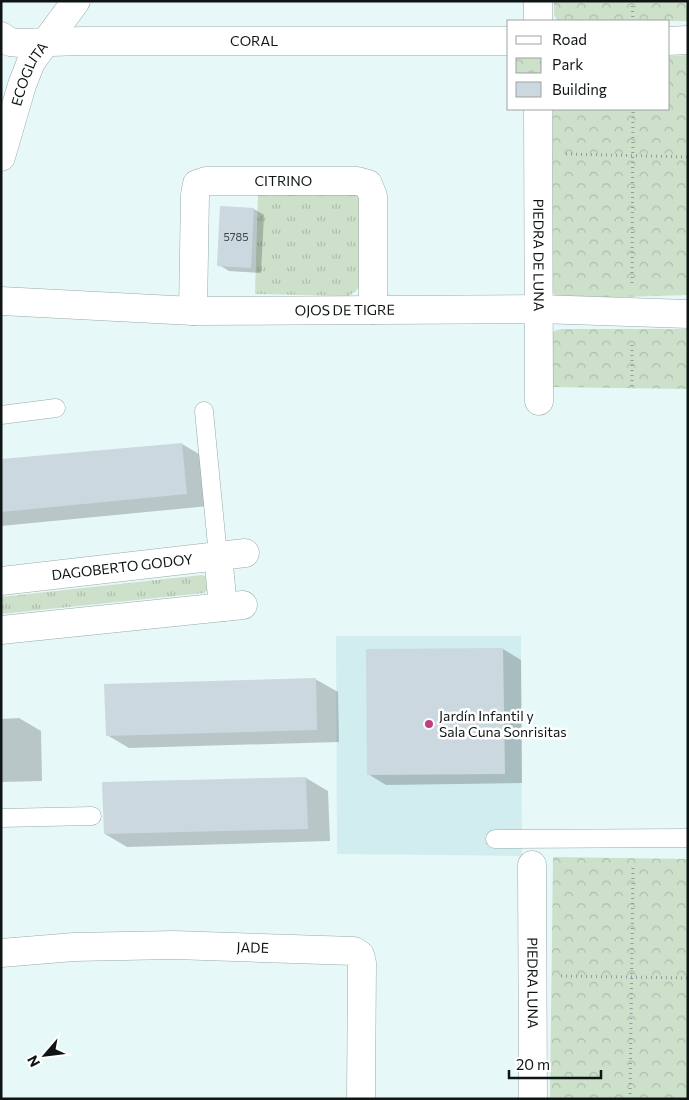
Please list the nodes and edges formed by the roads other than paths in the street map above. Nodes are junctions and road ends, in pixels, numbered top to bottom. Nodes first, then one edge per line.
1 (76, 1) edge
2 (538, 1) edge
3 (538, 20) edge
4 (1, 36) edge
5 (669, 40) edge
6 (688, 40) edge
7 (507, 41) edge
8 (45, 42) junction
9 (538, 110) edge
10 (1, 157) edge
11 (1, 301) edge
12 (538, 309) junction
13 (373, 310) junction
14 (193, 311) junction
15 (688, 314) edge
16 (539, 401) dead end
17 (56, 408) dead end
18 (204, 410) dead end
19 (1, 415) edge
20 (245, 553) dead end
21 (218, 556) junction
22 (1, 581) edge
23 (1, 630) edge
24 (92, 816) dead end
25 (1, 818) edge
26 (688, 838) edge
27 (495, 839) dead end
28 (532, 865) dead end
29 (1, 953) edge
30 (361, 1099) edge
31 (534, 1099) edge

1 - 8 street, ECOGLITA
2 - 3 street
4 - 8 street, CORAL
5 - 6 street
7 - 8 street, CORAL
8 - 10 street, ECOGLITA
9 - 12 street, PIEDRA DE LUNA
11 - 14 street, OJOS DE TIGRE
12 - 13 street, OJOS DE TIGRE
12 - 15 street, OJOS DE TIGRE
12 - 16 street, PIEDRA DE LUNA
13 - 14 street, OJOS DE TIGRE
13 - 14 street, CITRINO
17 - 19 lane
18 - 21 lane
20 - 21 street, DAGOBERTO GODOY
21 - 22 street, DAGOBERTO GODOY
21 - 23 street
24 - 25 lane
26 - 27 lane
28 - 31 street, PIEDRA LUNA
29 - 30 street, JADE

